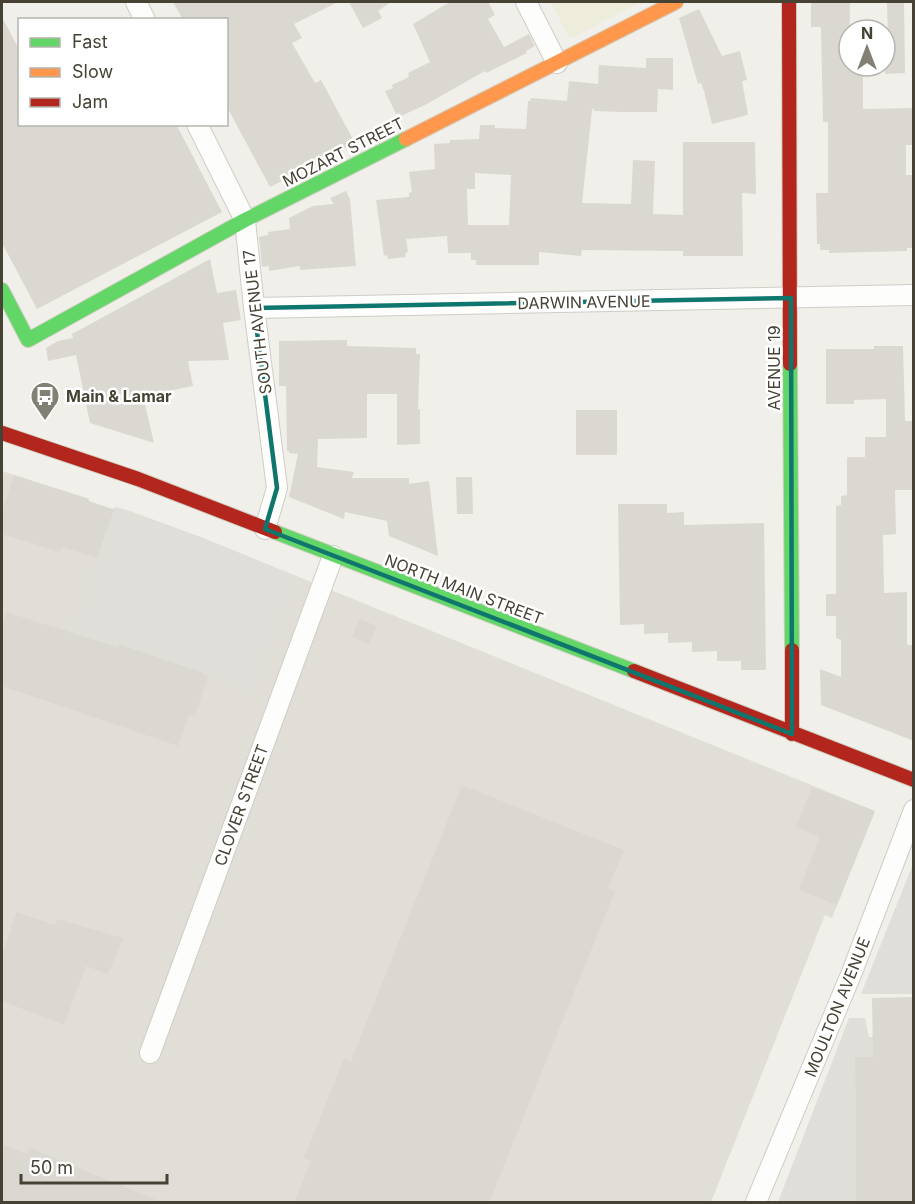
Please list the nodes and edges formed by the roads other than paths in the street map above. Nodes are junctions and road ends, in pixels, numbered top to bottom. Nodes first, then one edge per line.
1 (136, 2) edge
2 (526, 2) edge
3 (676, 2) edge
4 (789, 2) edge
5 (144, 18) edge
6 (557, 63) junction
7 (198, 126) edge
8 (245, 220) junction
9 (2, 290) edge
10 (914, 295) edge
11 (791, 298) junction
12 (254, 308) junction
13 (2, 433) edge
14 (265, 529) junction
15 (333, 556) junction
16 (792, 734) junction
17 (914, 780) edge
18 (914, 810) edge
19 (150, 1053) dead end
20 (756, 1203) edge

1 - 5 street
2 - 6 street
3 - 6 street, MOZART STREET
4 - 11 street, AVENUE 19
6 - 8 street, MOZART STREET
7 - 8 street, SOUTH AVENUE 17
8 - 9 street, MOZART STREET
8 - 12 street, SOUTH AVENUE 17
10 - 11 street, DARWIN AVENUE
11 - 12 street, DARWIN AVENUE
11 - 16 street, AVENUE 19
12 - 14 street, SOUTH AVENUE 17
13 - 14 street, NORTH MAIN STREET
14 - 15 street, NORTH MAIN STREET
15 - 16 street, NORTH MAIN STREET
15 - 19 street, CLOVER STREET
16 - 17 street, NORTH MAIN STREET
18 - 20 street, MOULTON AVENUE

